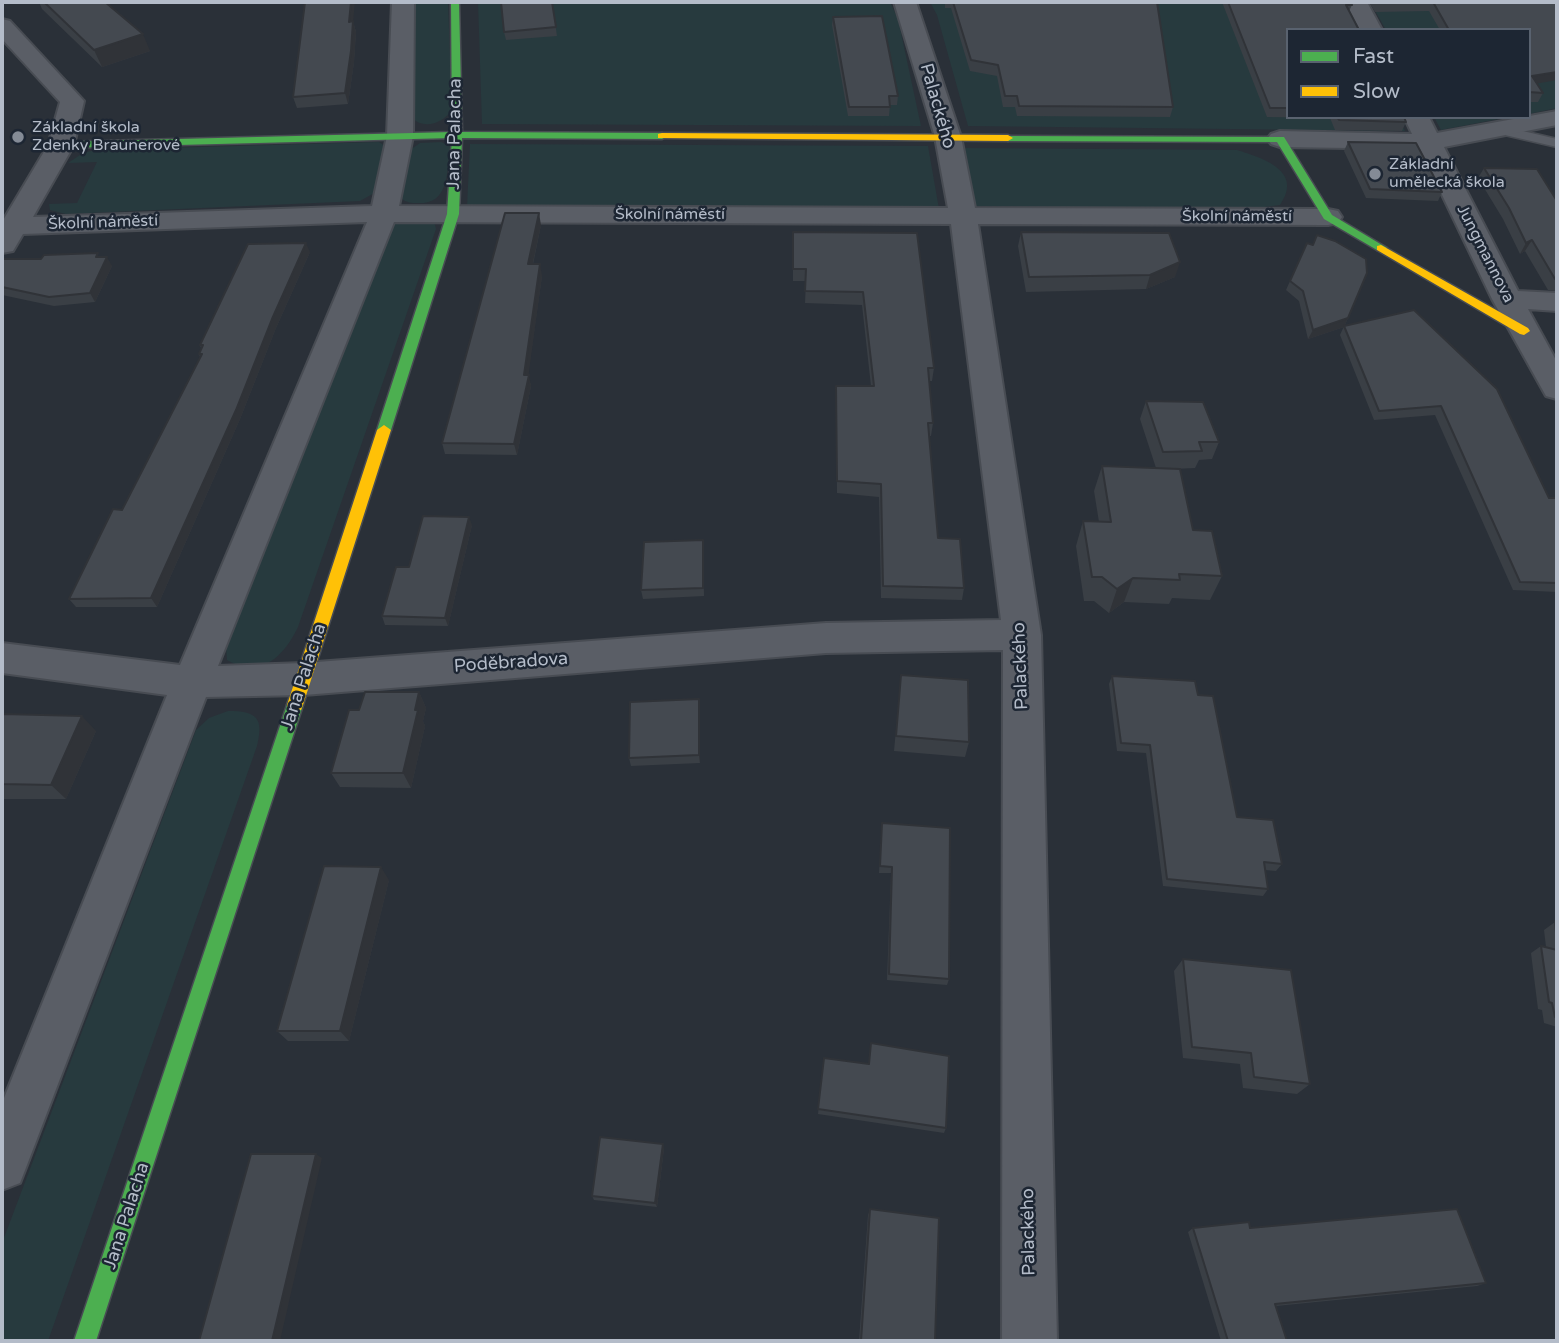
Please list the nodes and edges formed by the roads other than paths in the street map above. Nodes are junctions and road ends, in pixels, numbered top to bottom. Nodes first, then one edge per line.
1 (403, 2) edge
2 (455, 2) edge
3 (905, 2) edge
4 (1356, 2) edge
5 (2, 26) edge
6 (1370, 28) edge
7 (1557, 118) edge
8 (1417, 119) edge
9 (1497, 130) junction
10 (457, 135) junction
11 (400, 136) junction
12 (948, 138) junction
13 (1280, 139) junction
14 (1429, 142) junction
15 (1557, 143) edge
16 (61, 145) junction
17 (384, 214) junction
18 (453, 214) junction
19 (963, 215) junction
20 (1328, 217) junction
21 (7, 236) edge
22 (1507, 299) junction
23 (1557, 302) edge
24 (1524, 331) junction
25 (1557, 389) edge
26 (1022, 635) junction
27 (2, 658) edge
28 (303, 679) junction
29 (192, 682) junction
30 (2, 1165) edge
31 (85, 1341) edge
32 (1030, 1341) edge

1 - 11 street
2 - 10 street, Jana Palacha
3 - 12 street, Palackého
4 - 6 street
5 - 16 street
7 - 9 street
8 - 14 street, Jungmannova
9 - 14 street
9 - 15 lane
10 - 11 street
10 - 12 street
10 - 18 street, Jana Palacha
11 - 16 street
11 - 17 street
12 - 13 street
12 - 19 street, Palackého
13 - 14 street
13 - 20 street, Školní náměstí
14 - 22 street, Jungmannova
16 - 21 street
17 - 18 street, Školní náměstí
17 - 21 street, Školní náměstí
17 - 29 street
18 - 19 street, Školní náměstí
18 - 28 street, Jana Palacha
19 - 20 street, Školní náměstí
19 - 26 street, Palackého
20 - 24 street, Školní náměstí
22 - 23 street
22 - 24 street, Jungmannova
24 - 25 street, Jungmannova
26 - 28 street, Poděbradova
26 - 32 street, Palackého
27 - 29 street, Poděbradova
28 - 29 street, Poděbradova
28 - 31 street, Jana Palacha
29 - 30 street

